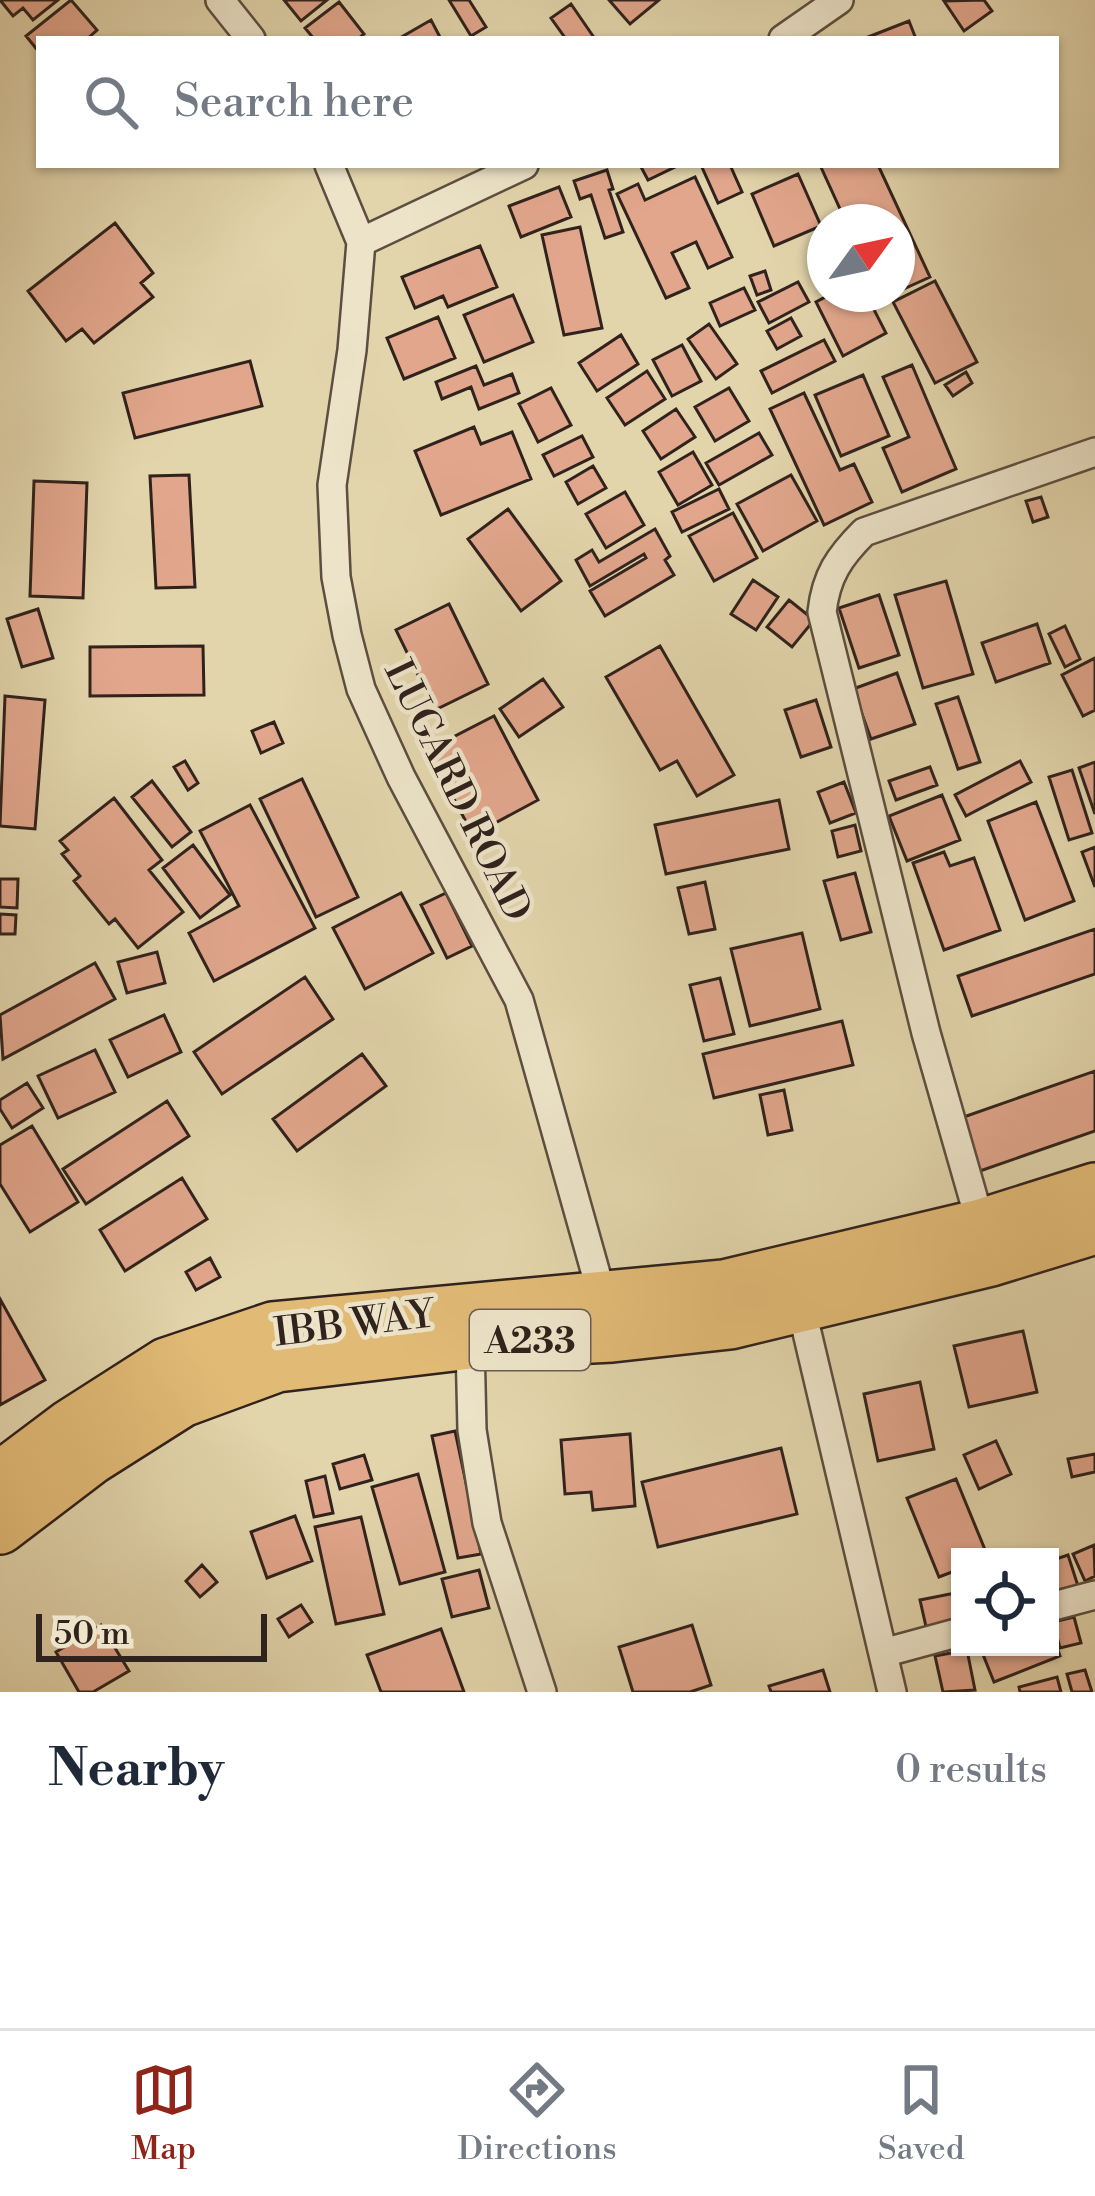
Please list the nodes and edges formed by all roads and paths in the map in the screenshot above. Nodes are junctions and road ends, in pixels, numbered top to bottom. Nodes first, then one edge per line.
1 (220, 0) edge
2 (839, 0) edge
3 (249, 36) edge
4 (787, 36) edge
5 (330, 168) edge
6 (518, 168) edge
7 (361, 242) junction
8 (1095, 452) edge
9 (1095, 1189) edge
10 (981, 1225) junction
11 (1095, 1228) edge
12 (800, 1306) junction
13 (608, 1317) junction
14 (470, 1343) junction
15 (0, 1478) edge
16 (0, 1528) edge
17 (1095, 1595) edge
18 (1059, 1605) edge
19 (951, 1634) edge
20 (883, 1653) junction
21 (542, 1692) edge
22 (892, 1692) edge

1 - 3 street
2 - 4 street
5 - 7 street, LUGARD ROAD
6 - 7 street
7 - 13 street, LUGARD ROAD
8 - 10 street
9 - 10 highway, IBB WAY / A233
10 - 13 highway, IBB WAY / A233
11 - 12 highway, A233
12 - 13 highway, A233
12 - 20 street
13 - 14 highway, A233
13 - 15 highway, IBB WAY / A233
14 - 16 highway, A233
14 - 21 street
17 - 18 street
19 - 20 street
20 - 22 street

